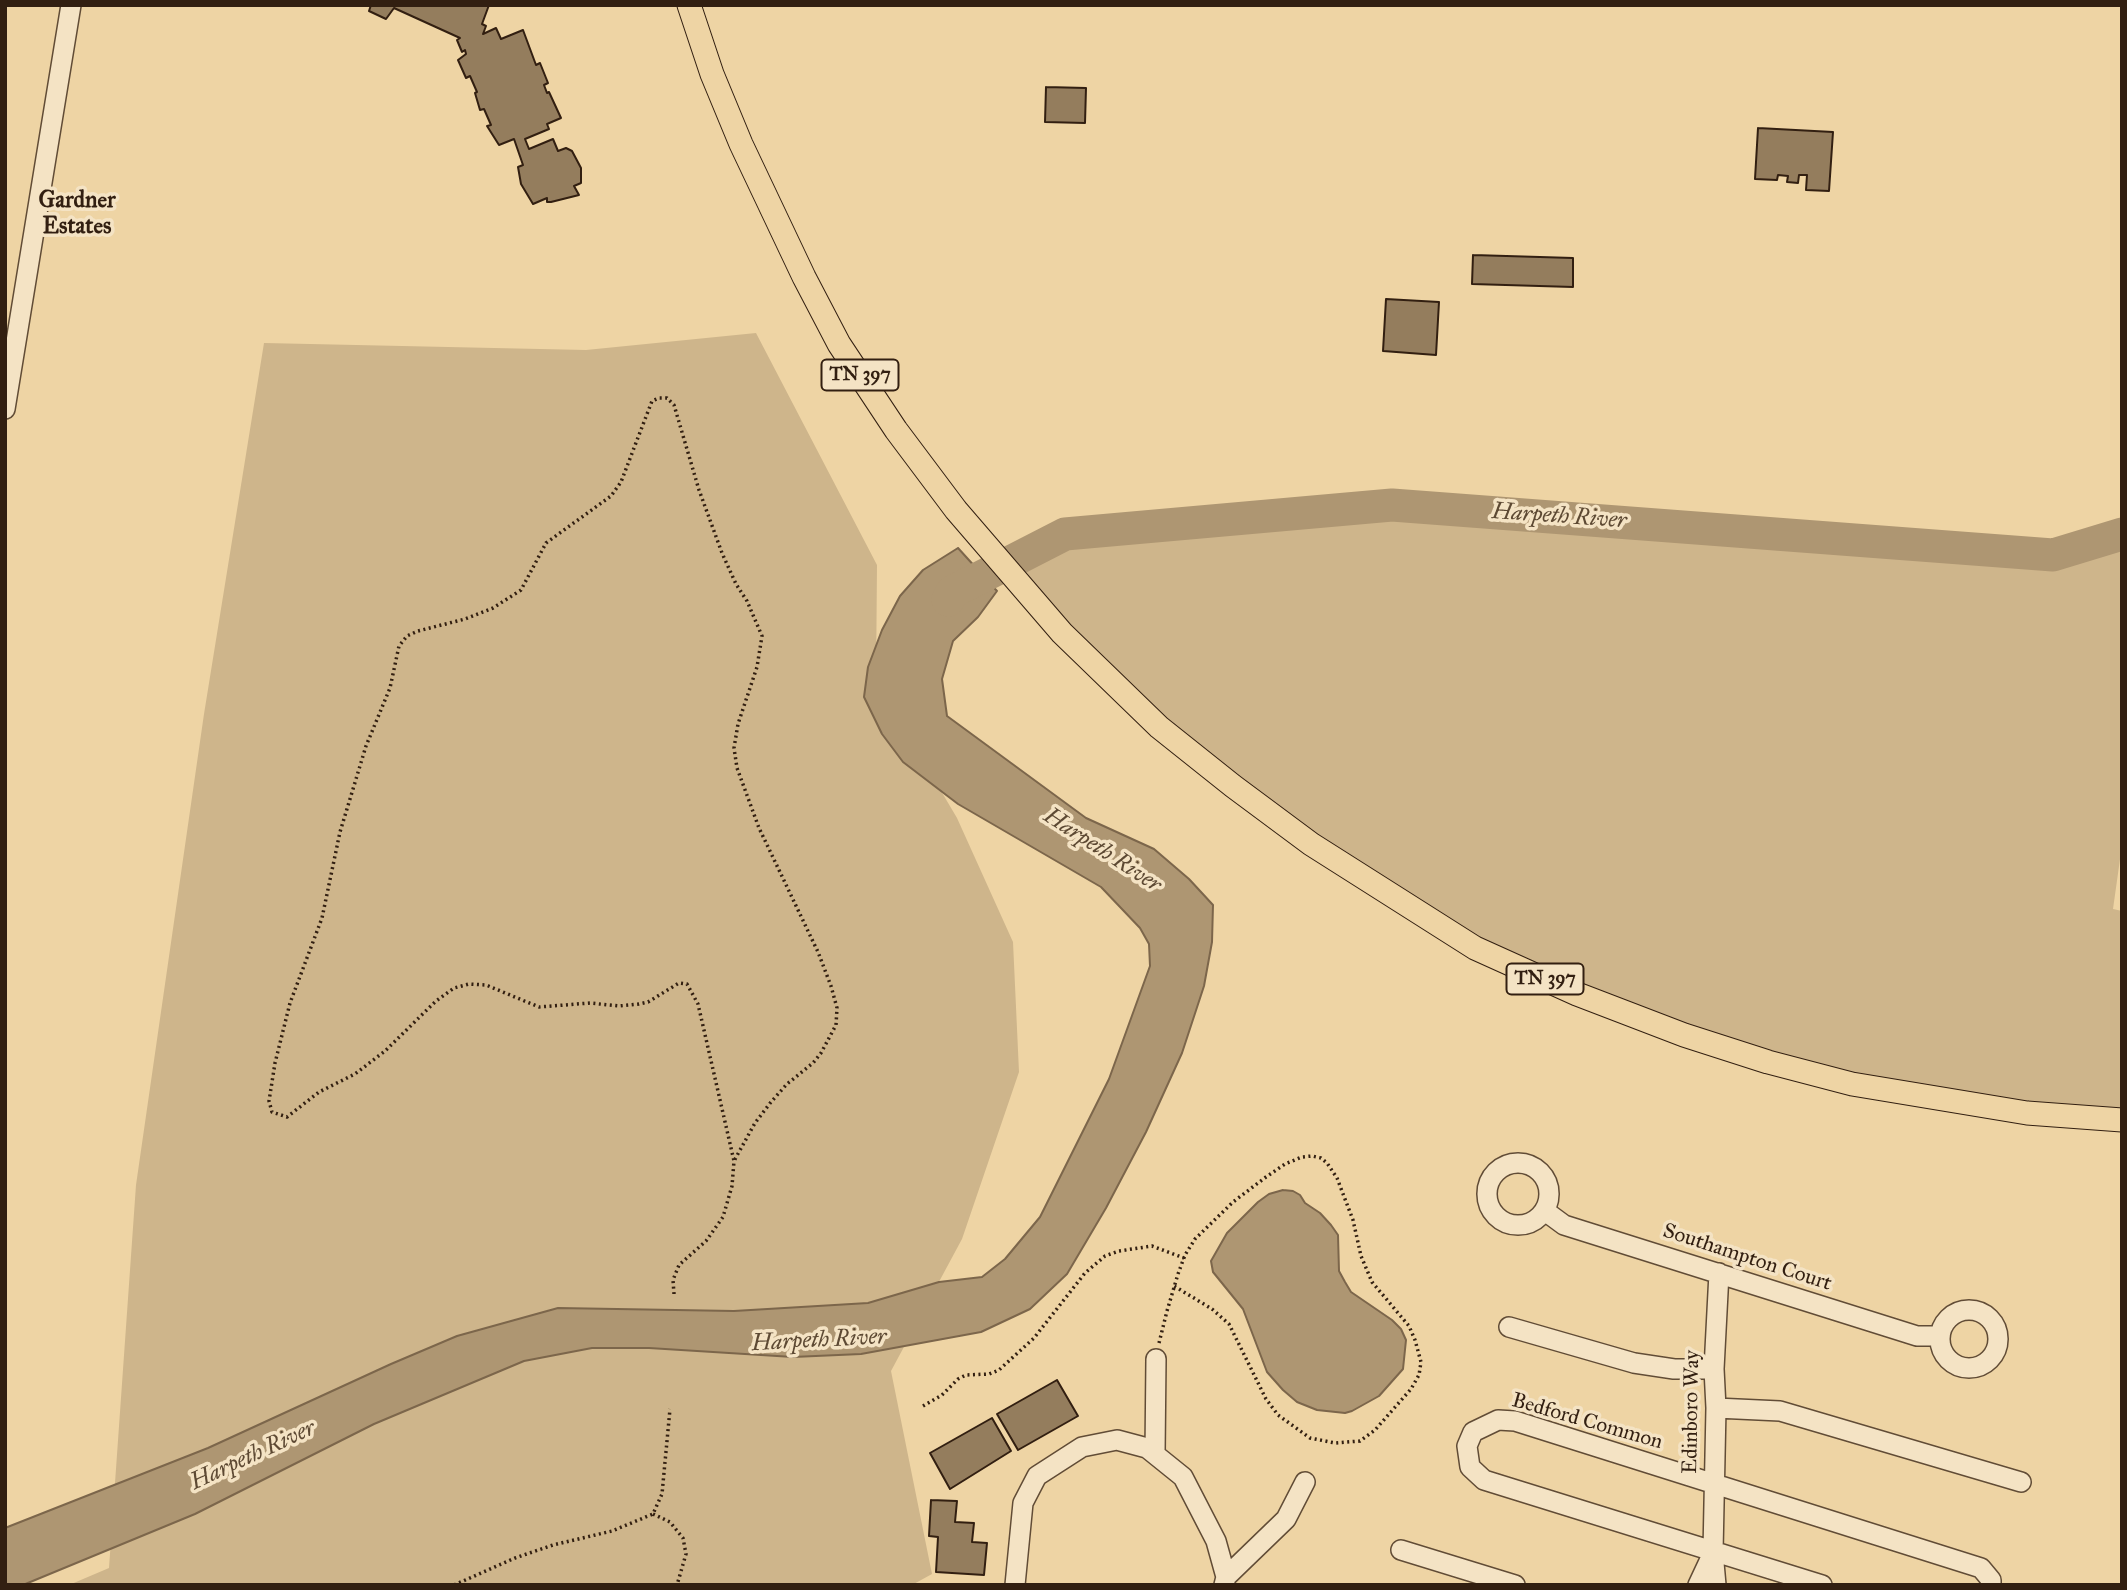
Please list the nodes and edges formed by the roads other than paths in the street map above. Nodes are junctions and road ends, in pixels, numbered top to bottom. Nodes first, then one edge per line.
1 (71, 5) edge
2 (689, 5) edge
3 (5, 409) edge
4 (2122, 1121) edge
5 (1545, 1211) dead end
6 (1719, 1273) junction
7 (1509, 1327) dead end
8 (1940, 1336) dead end
9 (1156, 1359) road end
10 (1714, 1369) junction
11 (1716, 1408) junction
12 (1155, 1454) junction
13 (1304, 1482) dead end
14 (2021, 1482) dead end
15 (1713, 1483) junction
16 (1401, 1550) dead end
17 (1713, 1552) junction
18 (1225, 1581) edge
19 (1015, 1585) edge
20 (1515, 1585) edge
21 (1698, 1585) edge
22 (1716, 1585) edge
23 (1822, 1585) edge
24 (1991, 1585) edge

1 - 3 street
2 - 4 main road, TN 397
5 - 6 street, Southampton Court
6 - 8 street, Southampton Court
6 - 10 street, Edinboro Way
7 - 10 street
9 - 12 street
10 - 11 street, Edinboro Way
11 - 14 street
11 - 15 street, Edinboro Way
12 - 18 street
12 - 19 street
13 - 18 street
15 - 17 street, Edinboro Way
15 - 17 street, Bedford Common
15 - 24 street, Bedford Common
16 - 20 street
17 - 21 street, Edinboro Way
17 - 22 street, Edinboro Way
17 - 23 street, Bedford Common

